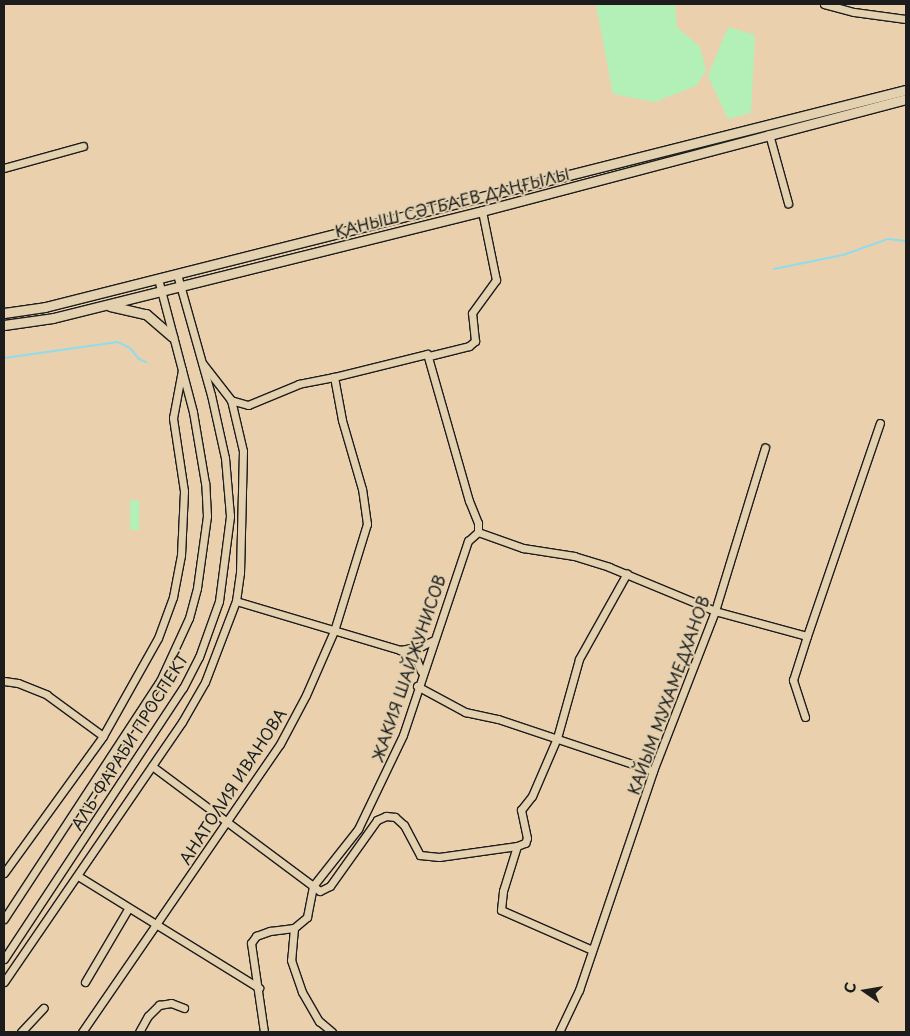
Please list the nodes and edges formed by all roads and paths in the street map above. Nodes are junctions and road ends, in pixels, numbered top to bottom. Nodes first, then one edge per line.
1 (824, 4) edge
2 (906, 19) edge
3 (906, 90) edge
4 (906, 99) edge
5 (769, 134) junction
6 (83, 146) dead end
7 (4, 168) edge
8 (788, 203) dead end
9 (482, 211) junction
10 (177, 274) junction
11 (158, 279) junction
12 (180, 284) junction
13 (160, 290) junction
14 (104, 305) junction
15 (4, 313) edge
16 (4, 325) edge
17 (172, 337) junction
18 (428, 355) junction
19 (200, 362) junction
20 (182, 370) junction
21 (334, 377) junction
22 (231, 400) junction
23 (880, 423) dead end
24 (765, 447) dead end
25 (478, 532) junction
26 (627, 573) junction
27 (236, 601) junction
28 (715, 612) junction
29 (334, 630) junction
30 (807, 636) junction
31 (432, 640) junction
32 (400, 650) junction
33 (421, 671) junction
34 (4, 681) edge
35 (417, 686) junction
36 (805, 717) dead end
37 (103, 736) junction
38 (557, 738) junction
39 (152, 766) junction
40 (653, 771) junction
41 (226, 823) junction
42 (517, 846) junction
43 (4, 873) edge
44 (78, 876) junction
45 (313, 886) junction
46 (128, 909) junction
47 (4, 919) edge
48 (155, 926) junction
49 (294, 928) junction
50 (592, 950) junction
51 (4, 959) edge
52 (4, 982) edge
53 (85, 982) dead end
54 (259, 988) junction
55 (42, 1008) dead end
56 (184, 1008) dead end
57 (21, 1032) edge
58 (82, 1032) edge
59 (139, 1032) edge
60 (264, 1032) edge
61 (332, 1032) edge
62 (559, 1032) edge

1 - 2 street
3 - 10 main road, ҚАНЫШ СӘТБАЕВ ДАҢҒЫЛЫ
4 - 5 main road, ҚАНЫШ СӘТБАЕВ ДАҢҒЫЛЫ
5 - 8 street
5 - 9 main road, ҚАНЫШ СӘТБАЕВ ДАҢҒЫЛЫ
6 - 7 street
9 - 12 main road, ҚАНЫШ СӘТБАЕВ ДАҢҒЫЛЫ
9 - 18 street
10 - 11 main road, ҚАНЫШ СӘТБАЕВ ДАҢҒЫЛЫ
10 - 12 street, АЛЬ-ФАРАБИ ПРОСПЕКТ
11 - 13 street, АЛЬ-ФАРАБИ ПРОСПЕКТ
11 - 15 main road, ҚАНЫШ СӘТБАЕВ ДАҢҒЫЛЫ
12 - 13 main road, ҚАНЫШ СӘТБАЕВ ДАҢҒЫЛЫ
12 - 19 street, АЛЬ-ФАРАБИ ПРОСПЕКТ
13 - 14 main road, ҚАНЫШ СӘТБАЕВ ДАҢҒЫЛЫ
13 - 17 street, АЛЬ-ФАРАБИ ПРОСПЕКТ
14 - 16 main road, ҚАНЫШ СӘТБАЕВ ДАҢҒЫЛЫ
14 - 17 main road
17 - 20 street, АЛЬ-ФАРАБИ ПРОСПЕКТ
18 - 21 street
18 - 25 street
19 - 22 street
19 - 51 street, АЛЬ-ФАРАБИ ПРОСПЕКТ
20 - 37 street
20 - 47 street, АЛЬ-ФАРАБИ ПРОСПЕКТ
21 - 22 street
21 - 29 street, АНАТОЛИЯ ИВАНОВА
22 - 27 street
23 - 30 street
24 - 28 street, КАЙЫМ МУХАМЕДХАНОВ
25 - 26 street
25 - 31 street, ЖАКИЯ ШАЙЖУНИСОВ
26 - 28 street
26 - 38 street
27 - 29 street
27 - 39 street
28 - 30 street
28 - 40 street, КАЙЫМ МУХАМЕДХАНОВ
29 - 32 street
29 - 41 street, АНАТОЛИЯ ИВАНОВА
30 - 36 street
31 - 32 street
31 - 33 street, ЖАКИЯ ШАЙЖУНИСОВ
32 - 33 street
33 - 35 street, ЖАКИЯ ШАЙЖУНИСОВ
34 - 37 street
35 - 38 street
35 - 45 street, ЖАКИЯ ШАЙЖУНИСОВ
37 - 43 street
38 - 40 street
38 - 42 street
39 - 41 street
39 - 44 street
40 - 50 street, КАЙЫМ МУХАМЕДХАНОВ
41 - 45 street
41 - 48 street, АНАТОЛИЯ ИВАНОВА
42 - 45 street
42 - 50 street
44 - 46 street
44 - 52 street
45 - 49 street, ЖАКИЯ ШАЙЖУНИСОВ
46 - 48 street
46 - 53 street
48 - 54 street
48 - 58 street, АНАТОЛИЯ ИВАНОВА
49 - 54 street
49 - 61 street
50 - 62 street, КАЙЫМ МУХАМЕДХАНОВ
54 - 60 street
55 - 57 street
56 - 59 street

